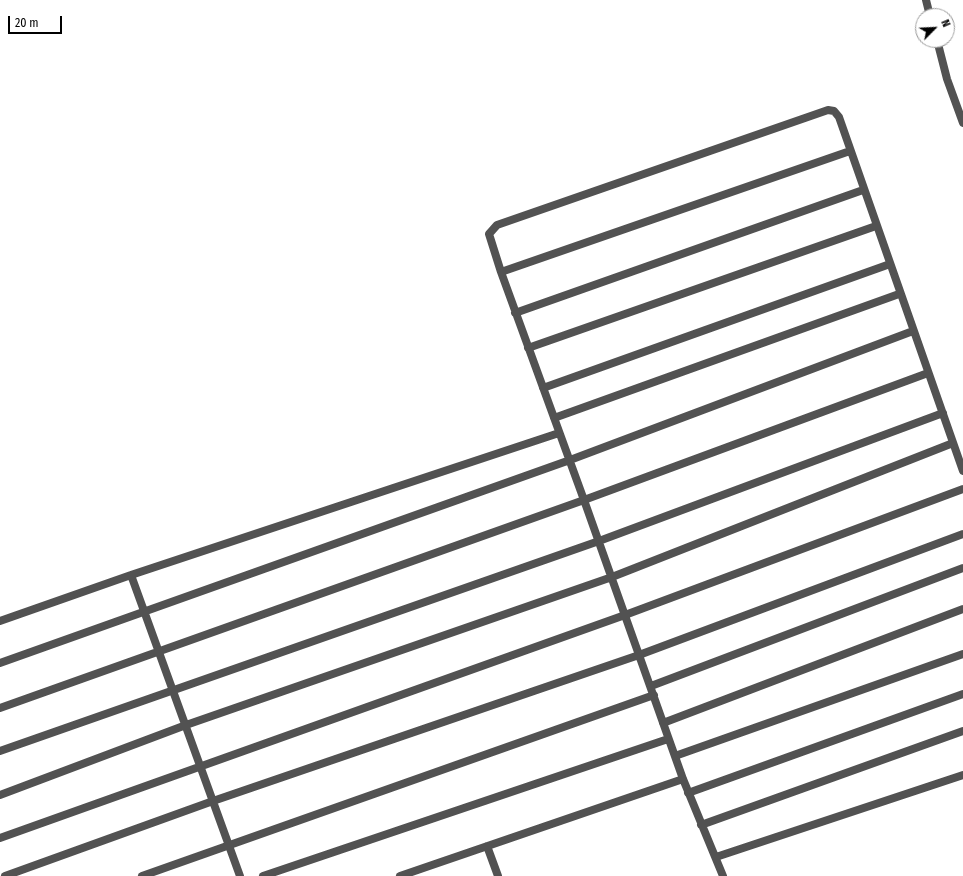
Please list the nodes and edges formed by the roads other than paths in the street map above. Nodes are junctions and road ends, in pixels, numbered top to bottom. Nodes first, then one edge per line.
1 (938, 48) edge
2 (963, 123) edge
3 (850, 151) junction
4 (863, 190) junction
5 (876, 226) junction
6 (890, 264) junction
7 (500, 272) junction
8 (899, 294) junction
9 (515, 313) junction
10 (913, 331) junction
11 (528, 348) junction
12 (928, 373) junction
13 (543, 388) junction
14 (942, 413) junction
15 (554, 418) junction
16 (559, 433) junction
17 (953, 443) junction
18 (570, 460) junction
19 (963, 471) edge
20 (963, 489) edge
21 (584, 500) junction
22 (963, 534) edge
23 (599, 541) junction
24 (963, 568) edge
25 (132, 575) junction
26 (612, 577) junction
27 (963, 609) edge
28 (146, 612) junction
29 (625, 615) junction
30 (0, 621) edge
31 (160, 652) junction
32 (963, 654) edge
33 (640, 655) junction
34 (0, 663) edge
35 (651, 686) junction
36 (173, 689) junction
37 (963, 694) edge
38 (654, 695) junction
39 (0, 708) edge
40 (663, 723) junction
41 (186, 725) junction
42 (963, 731) edge
43 (668, 739) junction
44 (0, 751) edge
45 (675, 756) junction
46 (200, 766) junction
47 (963, 774) edge
48 (683, 780) junction
49 (688, 792) junction
50 (0, 795) edge
51 (213, 801) junction
52 (701, 824) junction
53 (0, 838) edge
54 (229, 846) junction
55 (487, 846) junction
56 (716, 857) junction
57 (421, 873) edge
58 (5, 876) edge
59 (142, 876) edge
60 (240, 876) edge
61 (263, 876) edge
62 (400, 876) edge
63 (498, 876) edge
64 (723, 876) edge

1 - 2 lane
3 - 4 lane
3 - 7 lane
3 - 7 lane
4 - 5 lane
4 - 9 lane
5 - 6 lane
5 - 11 lane
6 - 8 lane
6 - 13 lane
7 - 9 lane
8 - 10 lane
8 - 15 lane
9 - 11 lane
10 - 12 lane
10 - 18 lane
11 - 13 lane
12 - 14 lane
12 - 21 lane
13 - 15 lane
14 - 17 lane
14 - 23 lane
15 - 16 lane
16 - 18 lane
16 - 25 lane
17 - 19 lane
17 - 26 lane
18 - 21 lane
18 - 28 lane
20 - 29 lane
21 - 23 lane
21 - 31 lane
22 - 33 lane
23 - 26 lane
23 - 36 lane
24 - 35 lane
25 - 28 lane
25 - 30 lane
26 - 29 lane
26 - 41 lane
27 - 40 lane
28 - 31 lane
28 - 34 lane
29 - 33 lane
29 - 46 lane
31 - 36 lane
31 - 39 lane
32 - 45 lane
33 - 35 lane
33 - 51 lane
35 - 38 lane
36 - 41 lane
36 - 44 lane
37 - 49 lane
38 - 40 lane
38 - 54 lane
40 - 43 lane
41 - 46 lane
41 - 50 lane
42 - 52 lane
43 - 45 lane
43 - 61 lane
45 - 48 lane
46 - 51 lane
46 - 53 lane
47 - 56 lane
48 - 49 lane
48 - 55 lane
49 - 52 lane
51 - 54 lane
51 - 58 lane
52 - 56 lane
54 - 59 lane
54 - 60 lane
55 - 57 lane
55 - 63 lane
56 - 64 lane
57 - 62 lane

